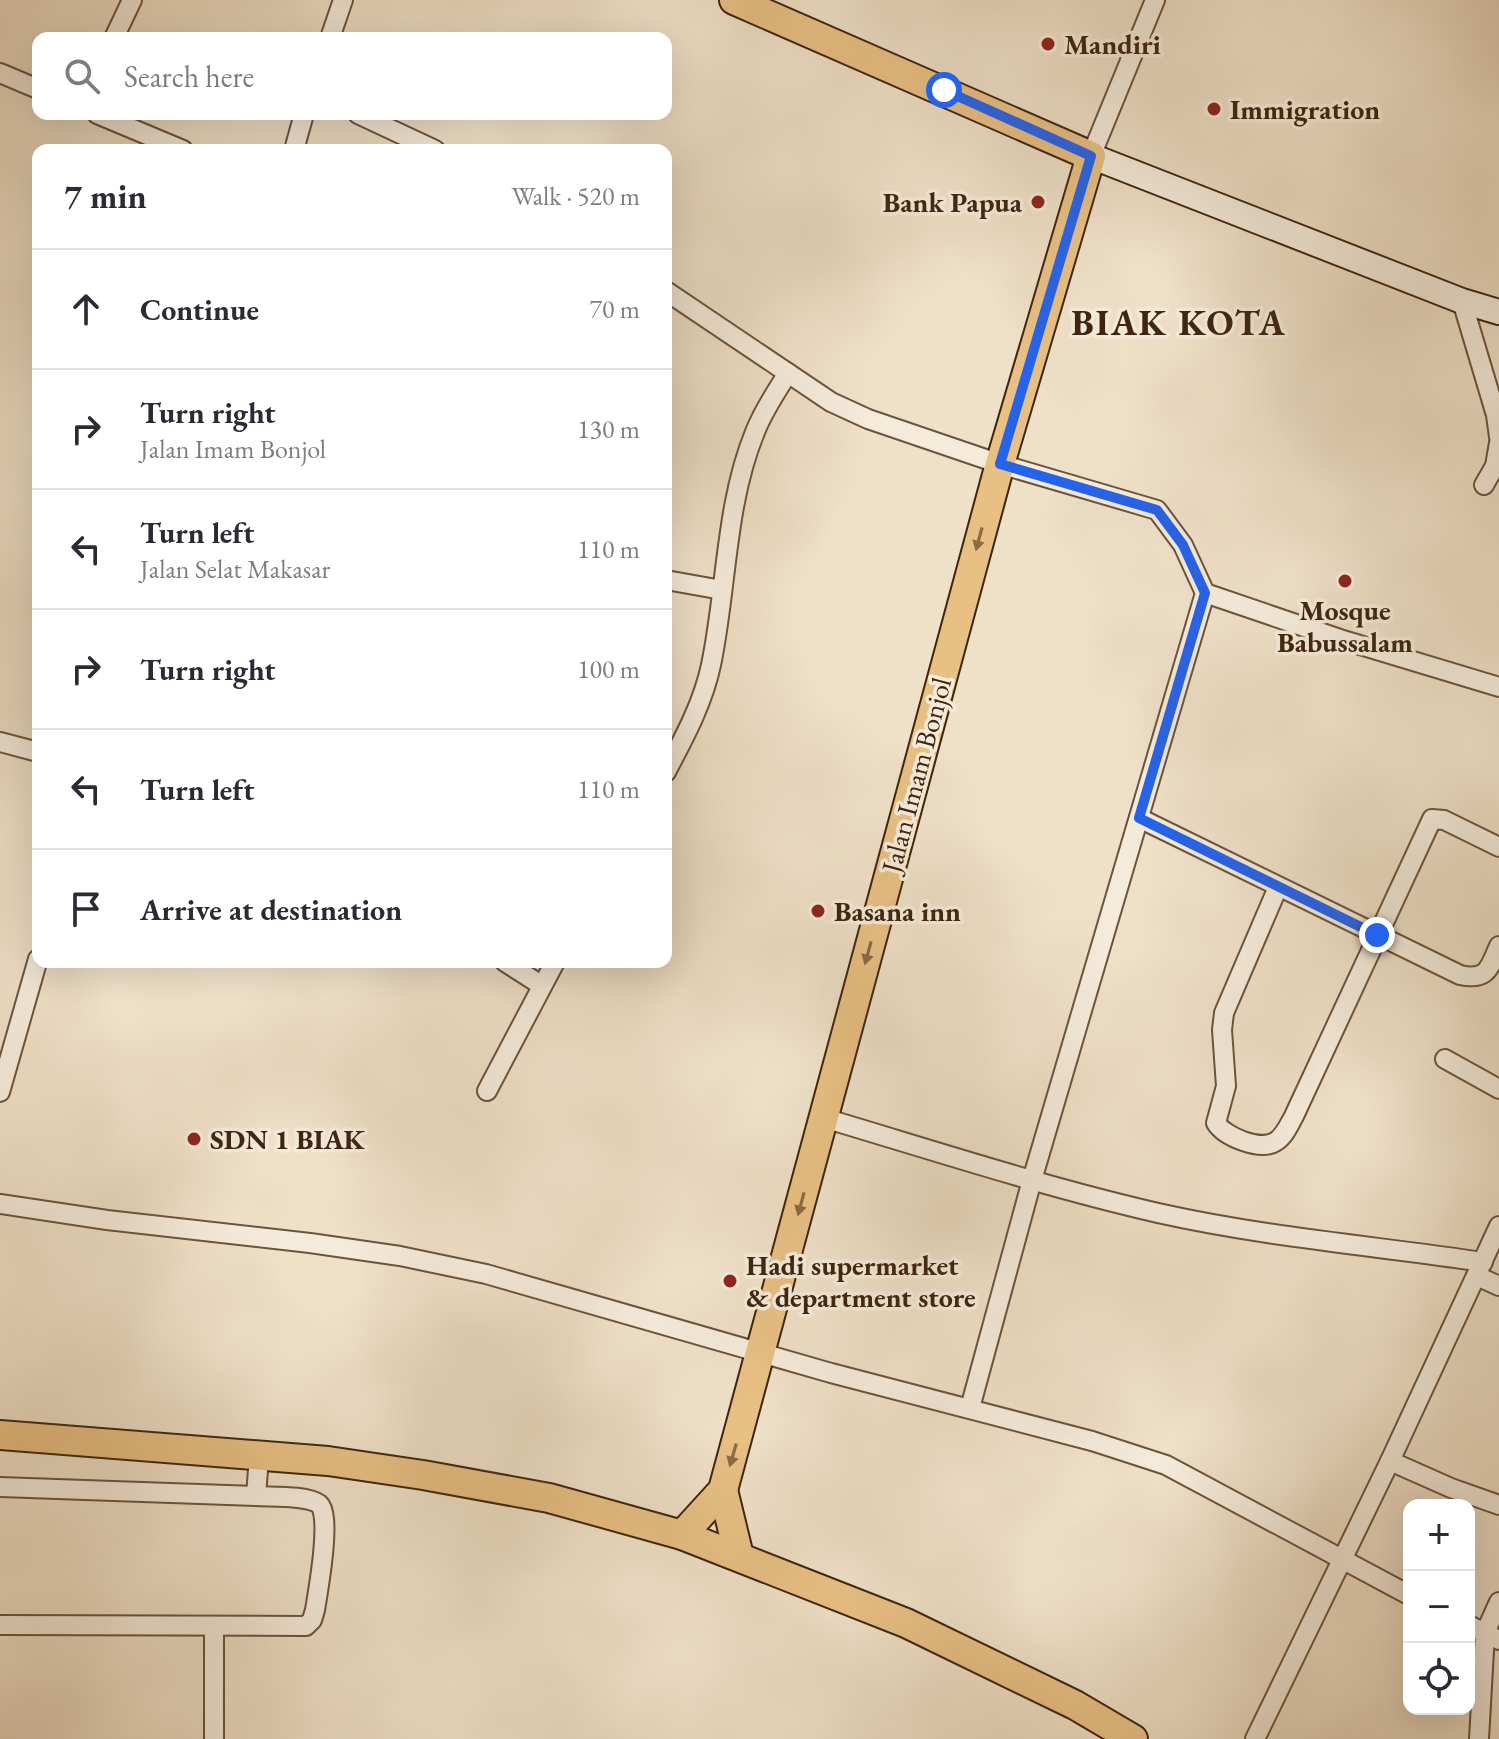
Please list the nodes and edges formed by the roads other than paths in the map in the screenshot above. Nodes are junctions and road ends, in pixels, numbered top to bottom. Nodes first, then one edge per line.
1 (132, 0) edge
2 (343, 0) edge
3 (734, 0) edge
4 (1155, 0) edge
5 (117, 32) edge
6 (332, 32) edge
7 (0, 73) edge
8 (32, 86) edge
9 (111, 120) edge
10 (302, 120) edge
11 (371, 120) edge
12 (169, 144) edge
13 (296, 144) edge
14 (422, 144) edge
15 (1091, 156) junction
16 (672, 295) edge
17 (1462, 301) junction
18 (1499, 312) edge
19 (788, 373) junction
20 (1499, 440) edge
21 (1000, 464) junction
22 (1484, 485) dead end
23 (672, 581) edge
24 (722, 590) junction
25 (1205, 593) junction
26 (1499, 687) edge
27 (0, 742) edge
28 (32, 750) edge
29 (672, 760) edge
30 (1139, 818) junction
31 (1499, 847) edge
32 (1278, 887) junction
33 (1377, 935) junction
34 (1499, 946) edge
35 (35, 968) edge
36 (514, 968) edge
37 (551, 968) edge
38 (541, 985) junction
39 (1445, 1059) dead end
40 (2, 1080) edge
41 (1499, 1089) edge
42 (487, 1091) dead end
43 (824, 1118) junction
44 (1032, 1180) junction
45 (0, 1204) edge
46 (1499, 1226) edge
47 (1480, 1269) junction
48 (1499, 1286) edge
49 (761, 1351) junction
50 (970, 1408) junction
51 (0, 1435) edge
52 (259, 1456) junction
53 (1390, 1461) junction
54 (0, 1487) edge
55 (723, 1490) junction
56 (256, 1496) junction
57 (1499, 1505) edge
58 (682, 1535) junction
59 (739, 1556) junction
60 (1342, 1561) junction
61 (1403, 1592) edge
62 (1499, 1602) edge
63 (0, 1625) edge
64 (214, 1626) junction
65 (1484, 1633) edge
66 (214, 1739) edge
67 (1133, 1739) edge
68 (1255, 1739) edge
69 (1479, 1739) edge

1 - 5 street
2 - 6 street
3 - 15 main road
4 - 15 street
7 - 8 street
9 - 12 street
10 - 13 street
11 - 14 street
15 - 17 main road
15 - 21 main road, Jalan Imam Bonjol
16 - 19 street
17 - 18 main road
17 - 20 street
19 - 21 street
19 - 24 street
20 - 22 street
21 - 25 street
21 -> 43 main road, Jalan Imam Bonjol
23 - 24 street
24 - 29 street
25 - 26 street
25 - 30 street
27 - 28 street
30 - 32 street
30 - 44 street
31 - 33 street
32 - 33 street
32 - 33 street
33 - 34 street
35 - 40 street
36 - 38 street
37 - 38 street
38 - 42 street
39 - 41 street
43 - 44 street
43 -> 49 main road, Jalan Imam Bonjol
44 - 47 street
44 - 50 street
45 - 49 street
46 - 47 street
47 - 48 street
47 - 53 street
49 - 50 street
49 -> 55 main road, Jalan Imam Bonjol
50 - 60 street
51 - 52 main road
52 - 56 street
52 - 58 main road
53 - 57 street
53 - 60 street
54 - 56 street
55 - 58 main road
55 - 59 main road
56 - 64 street
58 - 59 main road
59 - 67 main road
60 - 61 street
60 - 68 street
62 - 65 street
63 - 64 street
64 - 66 street
65 - 69 street

